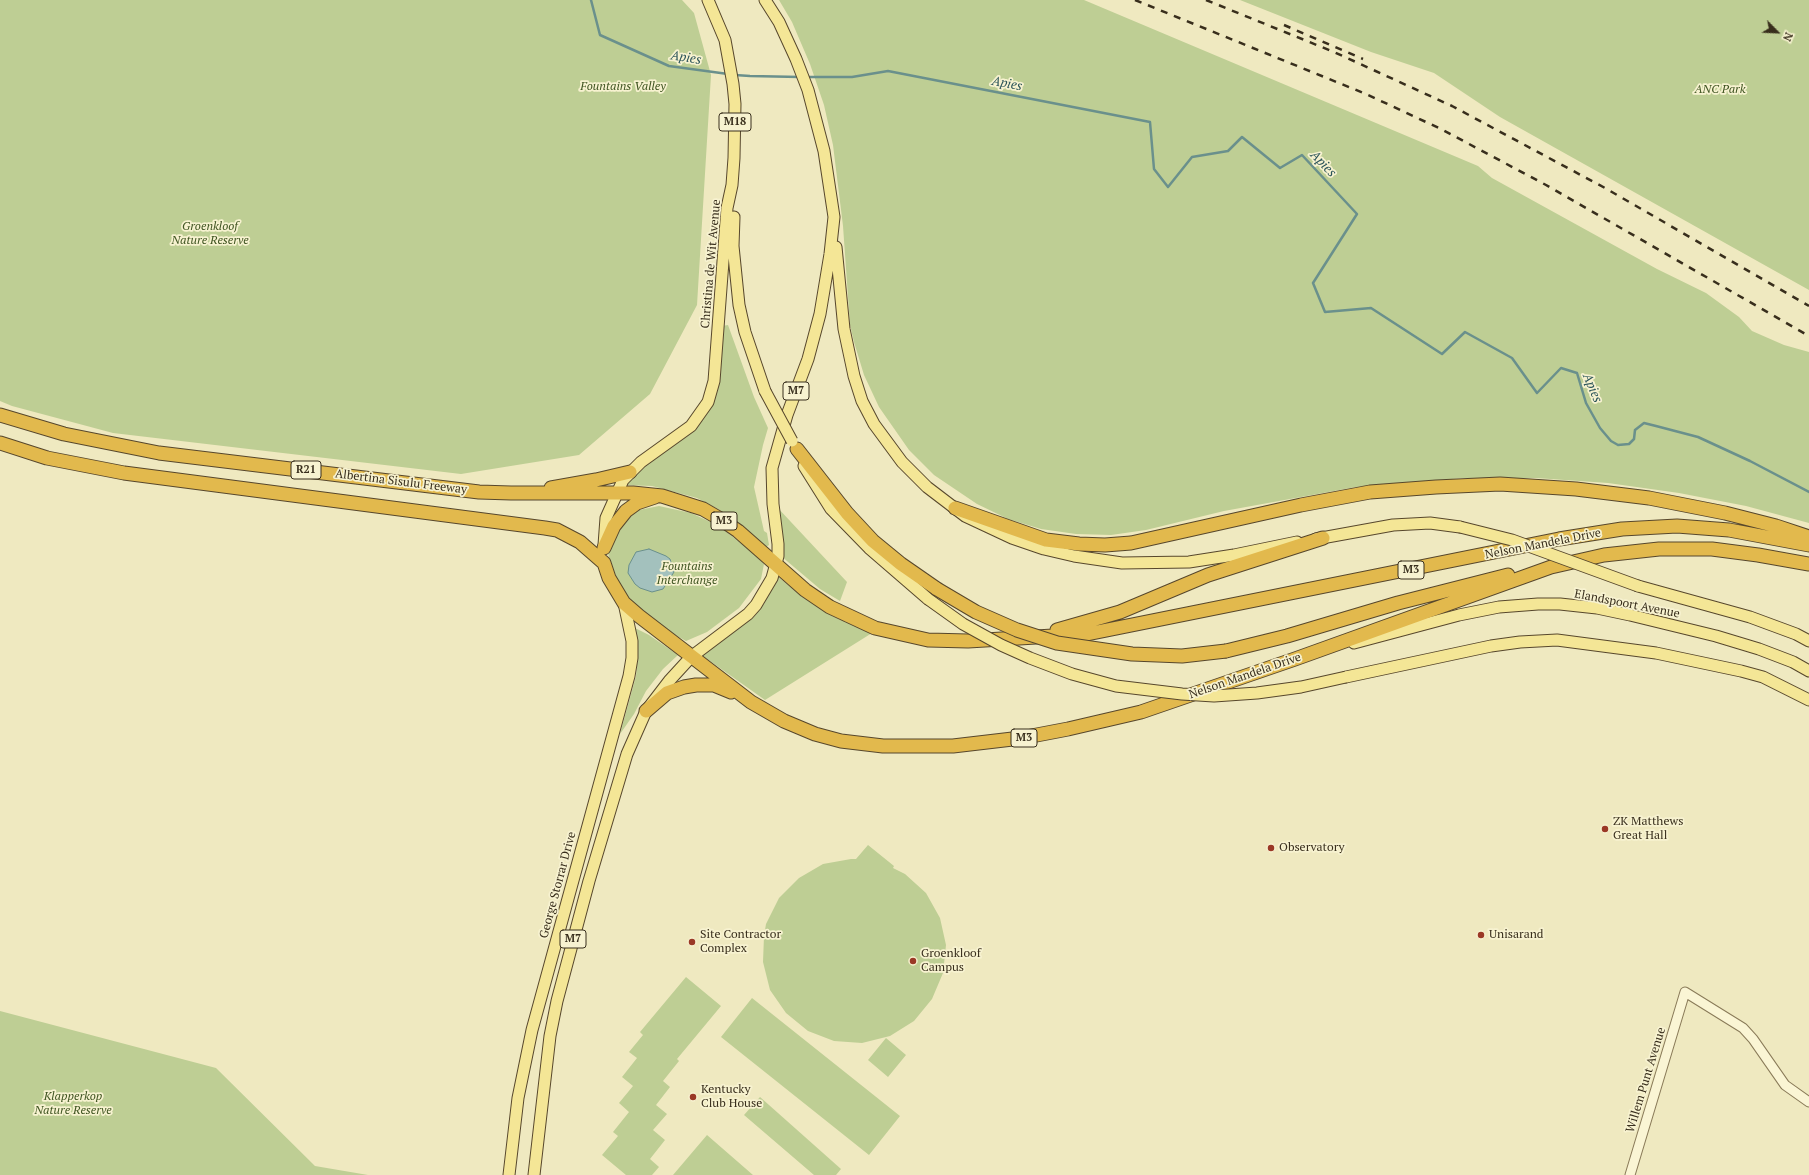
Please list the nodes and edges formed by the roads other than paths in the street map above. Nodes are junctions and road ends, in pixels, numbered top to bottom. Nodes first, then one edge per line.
1 (708, 0) edge
2 (765, 0) edge
3 (732, 185) junction
4 (834, 217) junction
5 (0, 415) edge
6 (0, 443) edge
7 (794, 445) junction
8 (630, 472) junction
9 (616, 493) junction
10 (530, 494) junction
11 (662, 496) junction
12 (955, 508) junction
13 (1809, 537) edge
14 (1323, 538) junction
15 (1809, 545) edge
16 (604, 548) junction
17 (604, 563) junction
18 (1809, 564) edge
19 (776, 565) junction
20 (1551, 566) junction
21 (624, 603) junction
22 (1014, 639) junction
23 (1809, 641) edge
24 (691, 657) junction
25 (1295, 659) junction
26 (1809, 671) edge
27 (1809, 700) edge
28 (751, 702) junction
29 (646, 711) junction
30 (1809, 1102) edge
31 (509, 1175) edge
32 (534, 1175) edge
33 (1630, 1175) edge

1 - 3 main road, Christina de Wit Avenue / M18
2 - 4 main road
3 - 7 main road, bridge
3 - 8 main road, Christina de Wit Avenue / M7
4 - 12 main road, Elandspoort Avenue
4 - 19 main road, M7
5 - 10 highway, Albertina Sisulu Freeway / R21
6 - 17 highway, R21
7 - 20 highway, bridge
7 - 27 main road, bridge
8 - 9 main road, Christina de Wit Avenue / M7
8 - 10 highway
9 - 10 highway, Albertina Sisulu Freeway / R21
9 - 11 highway, M3
9 - 16 main road, M7
11 - 16 highway
11 - 19 highway, M3
12 - 13 highway
12 - 14 main road, Elandspoort Avenue
14 - 22 highway
14 - 23 main road, Elandspoort Avenue, bridge
15 - 22 highway, Nelson Mandela Drive / M3
16 - 17 main road, M7
17 - 21 highway, M7
18 - 20 highway, Nelson Mandela Drive / M3
19 - 22 highway, Nelson Mandela Drive / M3
19 - 24 main road, M7
20 - 25 highway, Nelson Mandela Drive / M3
21 - 24 highway, M3
21 - 31 main road, George Storrar Drive / M7
24 - 28 highway, Nelson Mandela Drive / M3
24 - 29 main road, M7
25 - 26 main road, Elandspoort Avenue
25 - 28 highway, Nelson Mandela Drive / M3
28 - 29 highway
29 - 32 main road, M7
30 - 33 street, Willem Punt Avenue

